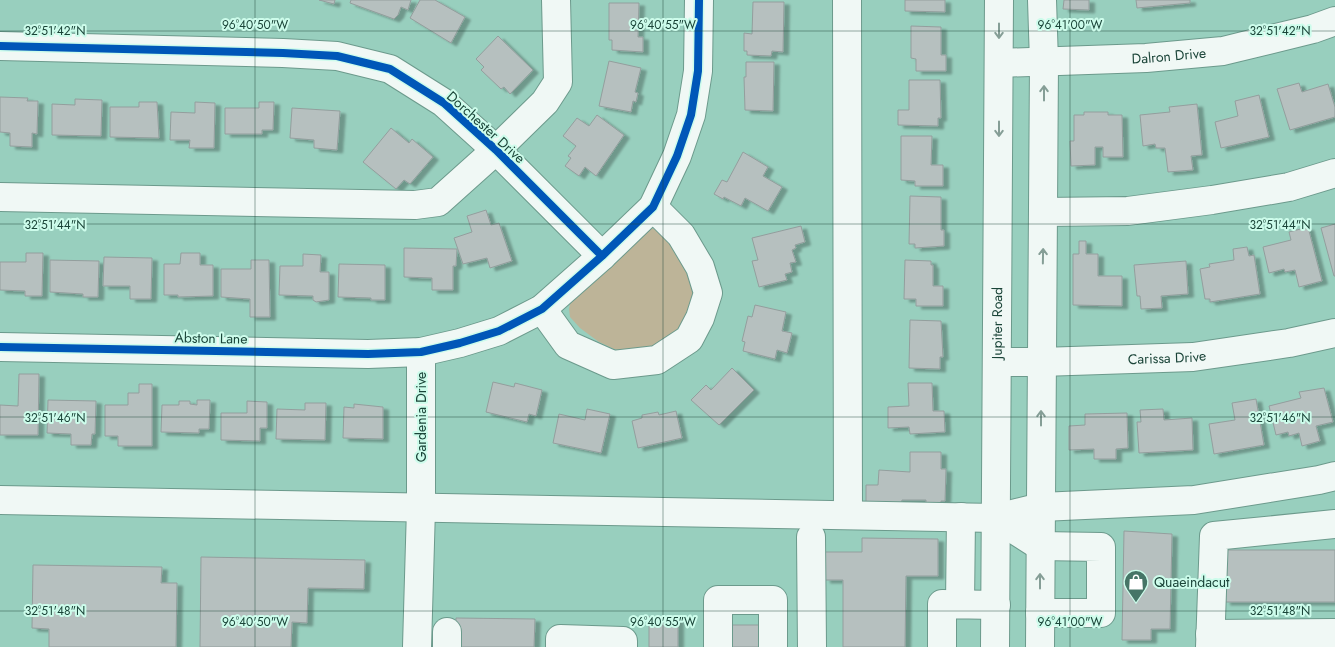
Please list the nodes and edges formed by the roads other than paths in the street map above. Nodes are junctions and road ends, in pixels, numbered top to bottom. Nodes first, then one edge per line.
1 (556, 0) edge
2 (699, 0) edge
3 (847, 0) edge
4 (999, 0) edge
5 (1042, 0) edge
6 (1335, 21) edge
7 (0, 46) edge
8 (1044, 62) junction
9 (999, 63) junction
10 (496, 150) junction
11 (1335, 173) edge
12 (0, 198) edge
13 (653, 207) junction
14 (1043, 212) junction
15 (602, 256) junction
16 (542, 309) junction
17 (1335, 333) edge
18 (0, 347) edge
19 (421, 352) junction
20 (997, 362) junction
21 (1041, 362) junction
22 (1335, 476) edge
23 (0, 500) edge
24 (1041, 507) junction
25 (421, 508) junction
26 (848, 515) junction
27 (961, 517) junction
28 (996, 518) junction
29 (1335, 524) edge
30 (811, 537) dead end
31 (1040, 546) junction
32 (960, 604) junction
33 (996, 605) junction
34 (1040, 613) junction
35 (1335, 633) edge
36 (1210, 640) edge
37 (417, 647) edge
38 (560, 647) edge
39 (623, 647) edge
40 (718, 647) edge
41 (773, 647) edge
42 (812, 647) edge
43 (942, 647) edge
44 (995, 647) edge
45 (1040, 647) edge

1 - 10 street
2 - 13 street, Gardenia Drive
3 - 26 street
4 -> 9 street, Jupiter Road
5 - 8 street
6 - 8 street, Dalron Drive
7 - 10 street, Dorchester Drive
8 - 9 street, Dalron Drive
14 -> 8 street
9 -> 20 street, Jupiter Road
10 - 12 street
10 - 15 street, Dorchester Drive
11 - 14 street
13 - 15 street, Gardenia Drive
13 - 16 street
21 -> 14 street
15 - 16 street, Gardenia Drive
16 - 19 street, Gardenia Drive
17 - 21 street, Carissa Drive
18 - 19 street, Abston Lane
19 - 25 street, Gardenia Drive
20 - 21 street, Carissa Drive
20 - 28 street, Jupiter Road
24 -> 21 street
22 - 24 street
23 - 25 street
24 - 28 street
24 - 31 street
25 - 26 street
25 - 37 street, Gardenia Drive
26 - 27 street
27 - 28 street
27 - 32 street
28 - 31 street
28 - 33 street, Jupiter Road
29 - 36 street
30 - 42 street
34 -> 31 street
31 - 34 street
32 - 33 street
32 - 43 street
33 - 44 street, Jupiter Road
34 - 45 street
35 - 36 street
38 - 39 street
40 - 41 street

